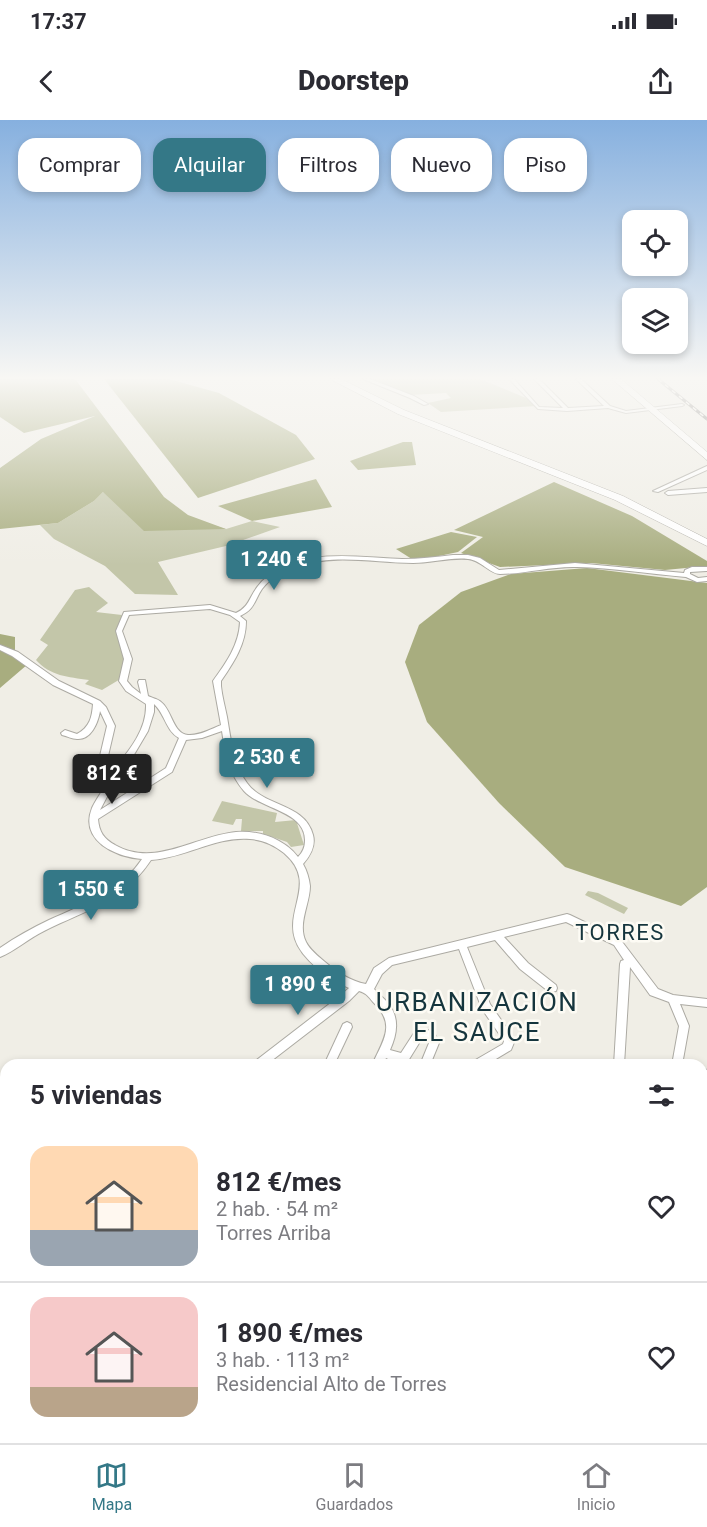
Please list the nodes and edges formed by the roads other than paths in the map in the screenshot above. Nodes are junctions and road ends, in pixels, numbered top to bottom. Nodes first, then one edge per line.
1 (474, 441) edge
2 (491, 441) edge
3 (688, 441) edge
4 (707, 457) edge
5 (707, 470) edge
6 (707, 490) edge
7 (656, 491) dead end
8 (668, 493) dead end
9 (707, 533) edge
10 (707, 543) edge
11 (320, 560) joint
12 (706, 571) edge
13 (687, 575) junction
14 (707, 579) edge
15 (236, 616) junction
16 (0, 647) edge
17 (142, 682) dead end
18 (144, 698) junction
19 (96, 703) junction
20 (224, 727) junction
21 (65, 733) dead end
22 (183, 738) junction
23 (114, 775) junction
24 (94, 818) junction
25 (149, 856) junction
26 (298, 863) junction
27 (497, 936) junction
28 (462, 945) junction
29 (0, 953) edge
30 (632, 961) junction
31 (356, 987) junction
32 (552, 988) dead end
33 (369, 989) junction
34 (673, 999) junction
35 (707, 1003) edge
36 (347, 1027) dead end
37 (383, 1052) junction
38 (266, 1059) edge
39 (332, 1059) edge
40 (380, 1059) edge
41 (427, 1059) edge
42 (486, 1059) edge
43 (619, 1059) edge
44 (681, 1059) edge

1 - 10 highway
2 - 9 highway
3 - 4 highway
5 - 7 street
6 - 8 street
11 - 13 street
11 - 15 street
12 - 13 street
13 - 14 street
15 - 18 street
15 - 20 street
16 - 19 street
17 - 18 street
18 - 22 street
18 - 23 street
19 - 21 street
19 - 23 street
20 - 22 street
20 - 26 street
22 - 24 street
23 - 24 street
24 - 25 street
25 - 26 street
25 - 29 street
26 - 31 street
27 - 28 street
27 - 30 street
27 - 32 street
28 - 33 street
28 - 42 street
30 - 34 street
30 - 43 street
31 - 33 street
31 - 38 street
33 - 37 street
34 - 35 street
34 - 44 street
36 - 39 street
37 - 40 street
37 - 41 street

